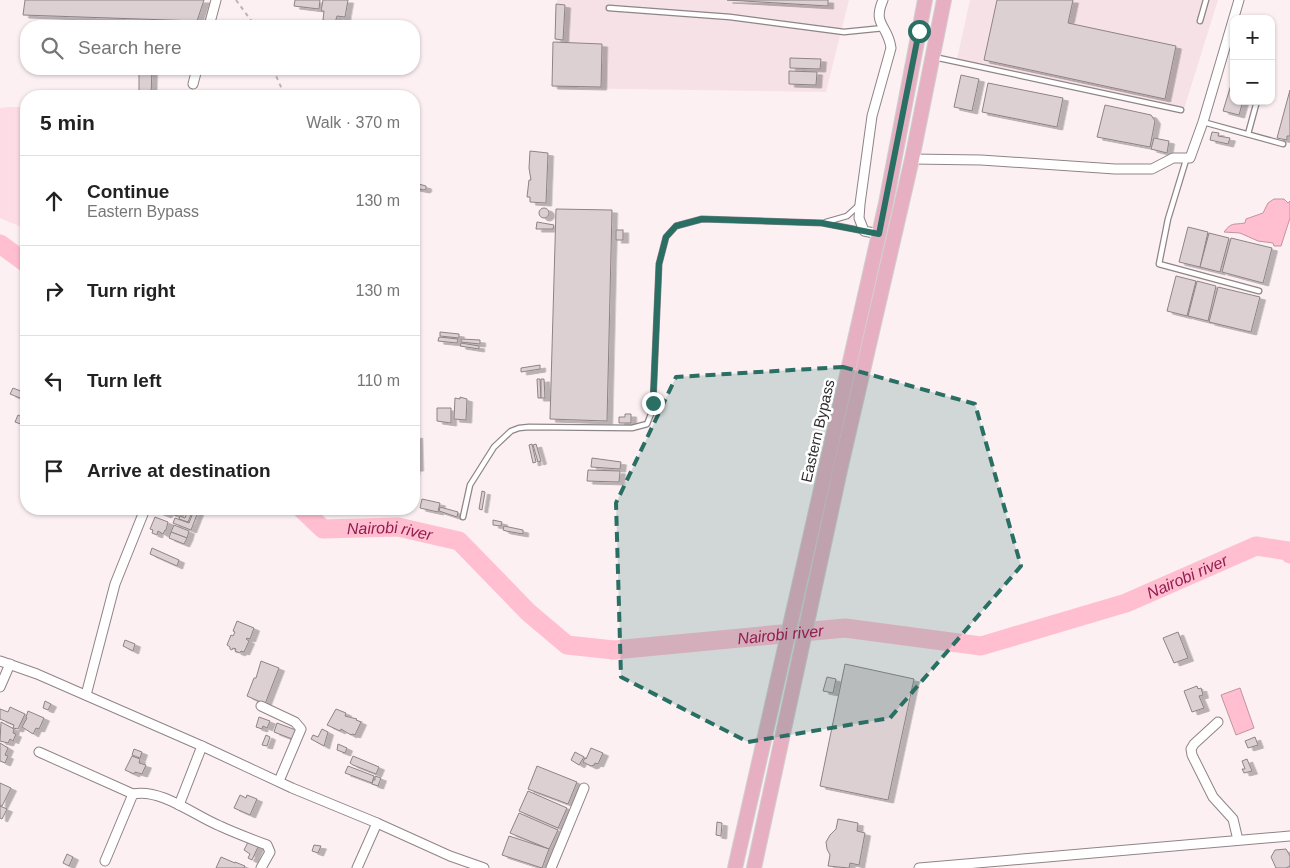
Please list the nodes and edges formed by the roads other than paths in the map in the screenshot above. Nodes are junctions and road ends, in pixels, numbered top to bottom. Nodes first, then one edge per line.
1 (216, 0) edge
2 (883, 0) edge
3 (925, 0) edge
4 (944, 0) edge
5 (1206, 0) edge
6 (1238, 0) edge
7 (609, 8) dead end
8 (211, 20) edge
9 (1200, 21) dead end
10 (884, 28) junction
11 (933, 57) junction
12 (195, 75) edge
13 (193, 84) dead end
14 (1256, 105) edge
15 (1181, 110) dead end
16 (1203, 122) junction
17 (1248, 134) junction
18 (1283, 144) dead end
19 (1190, 158) junction
20 (912, 160) junction
21 (860, 204) junction
22 (822, 223) junction
23 (864, 231) junction
24 (879, 234) junction
25 (1259, 291) dead end
26 (143, 515) edge
27 (463, 517) dead end
28 (0, 660) edge
29 (10, 664) junction
30 (0, 687) edge
31 (86, 695) junction
32 (261, 706) dead end
33 (1218, 722) dead end
34 (202, 746) junction
35 (39, 752) dead end
36 (278, 781) junction
37 (584, 788) dead end
38 (133, 794) junction
39 (179, 804) junction
40 (376, 823) junction
41 (1290, 836) edge
42 (1238, 840) junction
43 (105, 861) dead end
44 (262, 868) edge
45 (357, 868) edge
46 (484, 868) edge
47 (551, 868) edge
48 (736, 868) edge
49 (754, 868) edge
50 (919, 868) edge

1 - 8 street
2 - 10 street
3 - 24 main road, Eastern Bypass
4 - 11 main road, Eastern Bypass
5 - 9 lane
6 - 16 street
7 - 10 lane
10 - 21 street
11 - 15 lane
11 - 20 main road, Eastern Bypass
12 - 13 street
14 - 17 lane
16 - 17 lane
16 - 19 street
17 - 18 lane
19 - 20 street
19 - 25 lane
20 - 49 main road, Eastern Bypass
21 - 22 lane
21 - 23 street
22 - 23 lane
22 - 27 lane
23 - 24 street
24 - 48 main road, Eastern Bypass
26 - 31 street
28 - 29 street
29 - 30 street
29 - 31 street
31 - 34 street
32 - 36 street
33 - 42 street
34 - 36 street
34 - 39 street
35 - 38 street
36 - 40 street
37 - 47 street
38 - 39 street
38 - 43 street
39 - 44 street
40 - 45 street
40 - 46 street
41 - 42 street
42 - 50 street

